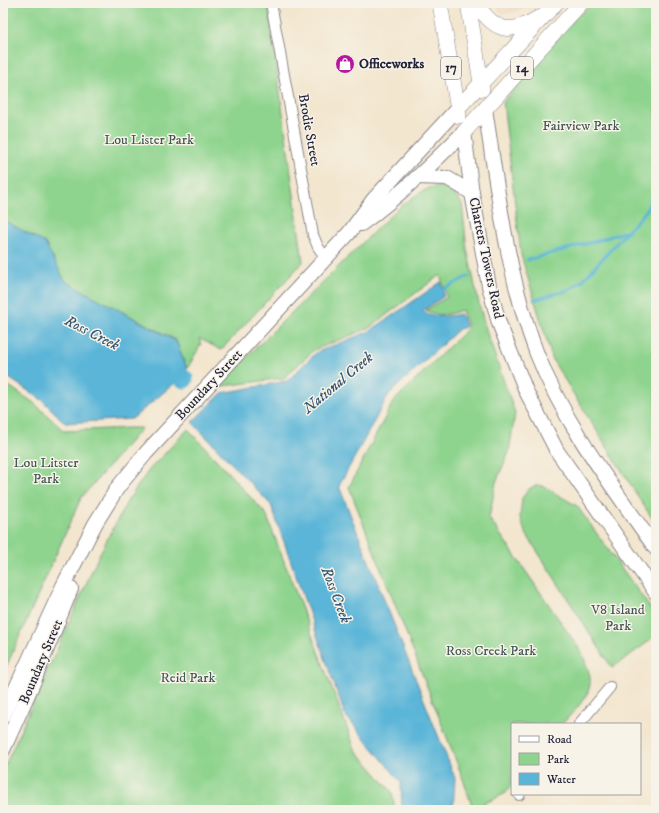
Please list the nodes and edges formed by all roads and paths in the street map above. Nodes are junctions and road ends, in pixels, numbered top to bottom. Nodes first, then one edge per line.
1 (272, 3) edge
2 (440, 3) edge
3 (468, 3) edge
4 (476, 3) edge
5 (556, 3) edge
6 (581, 3) edge
7 (545, 14) junction
8 (482, 83) junction
9 (457, 109) junction
10 (485, 109) junction
11 (464, 132) junction
12 (417, 177) junction
13 (472, 193) junction
14 (349, 233) junction
15 (326, 258) junction
16 (83, 548) junction
17 (656, 549) edge
18 (656, 593) edge
19 (610, 687) dead end
20 (3, 716) edge
21 (580, 723) edge
22 (3, 750) edge

1 - 15 street, Brodie Street
2 - 9 main road, Charters Towers Road / 17
3 - 8 main road, Charters Towers Road / 17
4 - 7 main road
5 - 7 main road, 14
6 - 10 main road, 14
7 - 8 main road, 14
8 - 9 main road, 14
8 - 10 main road, Charters Towers Road / 17
9 - 11 main road, Charters Towers Road / 17
9 - 14 main road, Boundary Street / 14
10 - 11 main road, 14
10 - 17 main road, Charters Towers Road / 17
11 - 12 main road, Boundary Street / 14
11 - 13 main road, Charters Towers Road / 17
12 - 13 main road
12 - 14 main road, Boundary Street / 14
13 - 18 main road, Charters Towers Road / 17
14 - 15 main road, Boundary Street / 14
15 - 16 main road, Boundary Street / 14
16 - 20 main road, Boundary Street / 14
16 - 22 main road, Boundary Street / 14
19 - 21 street

